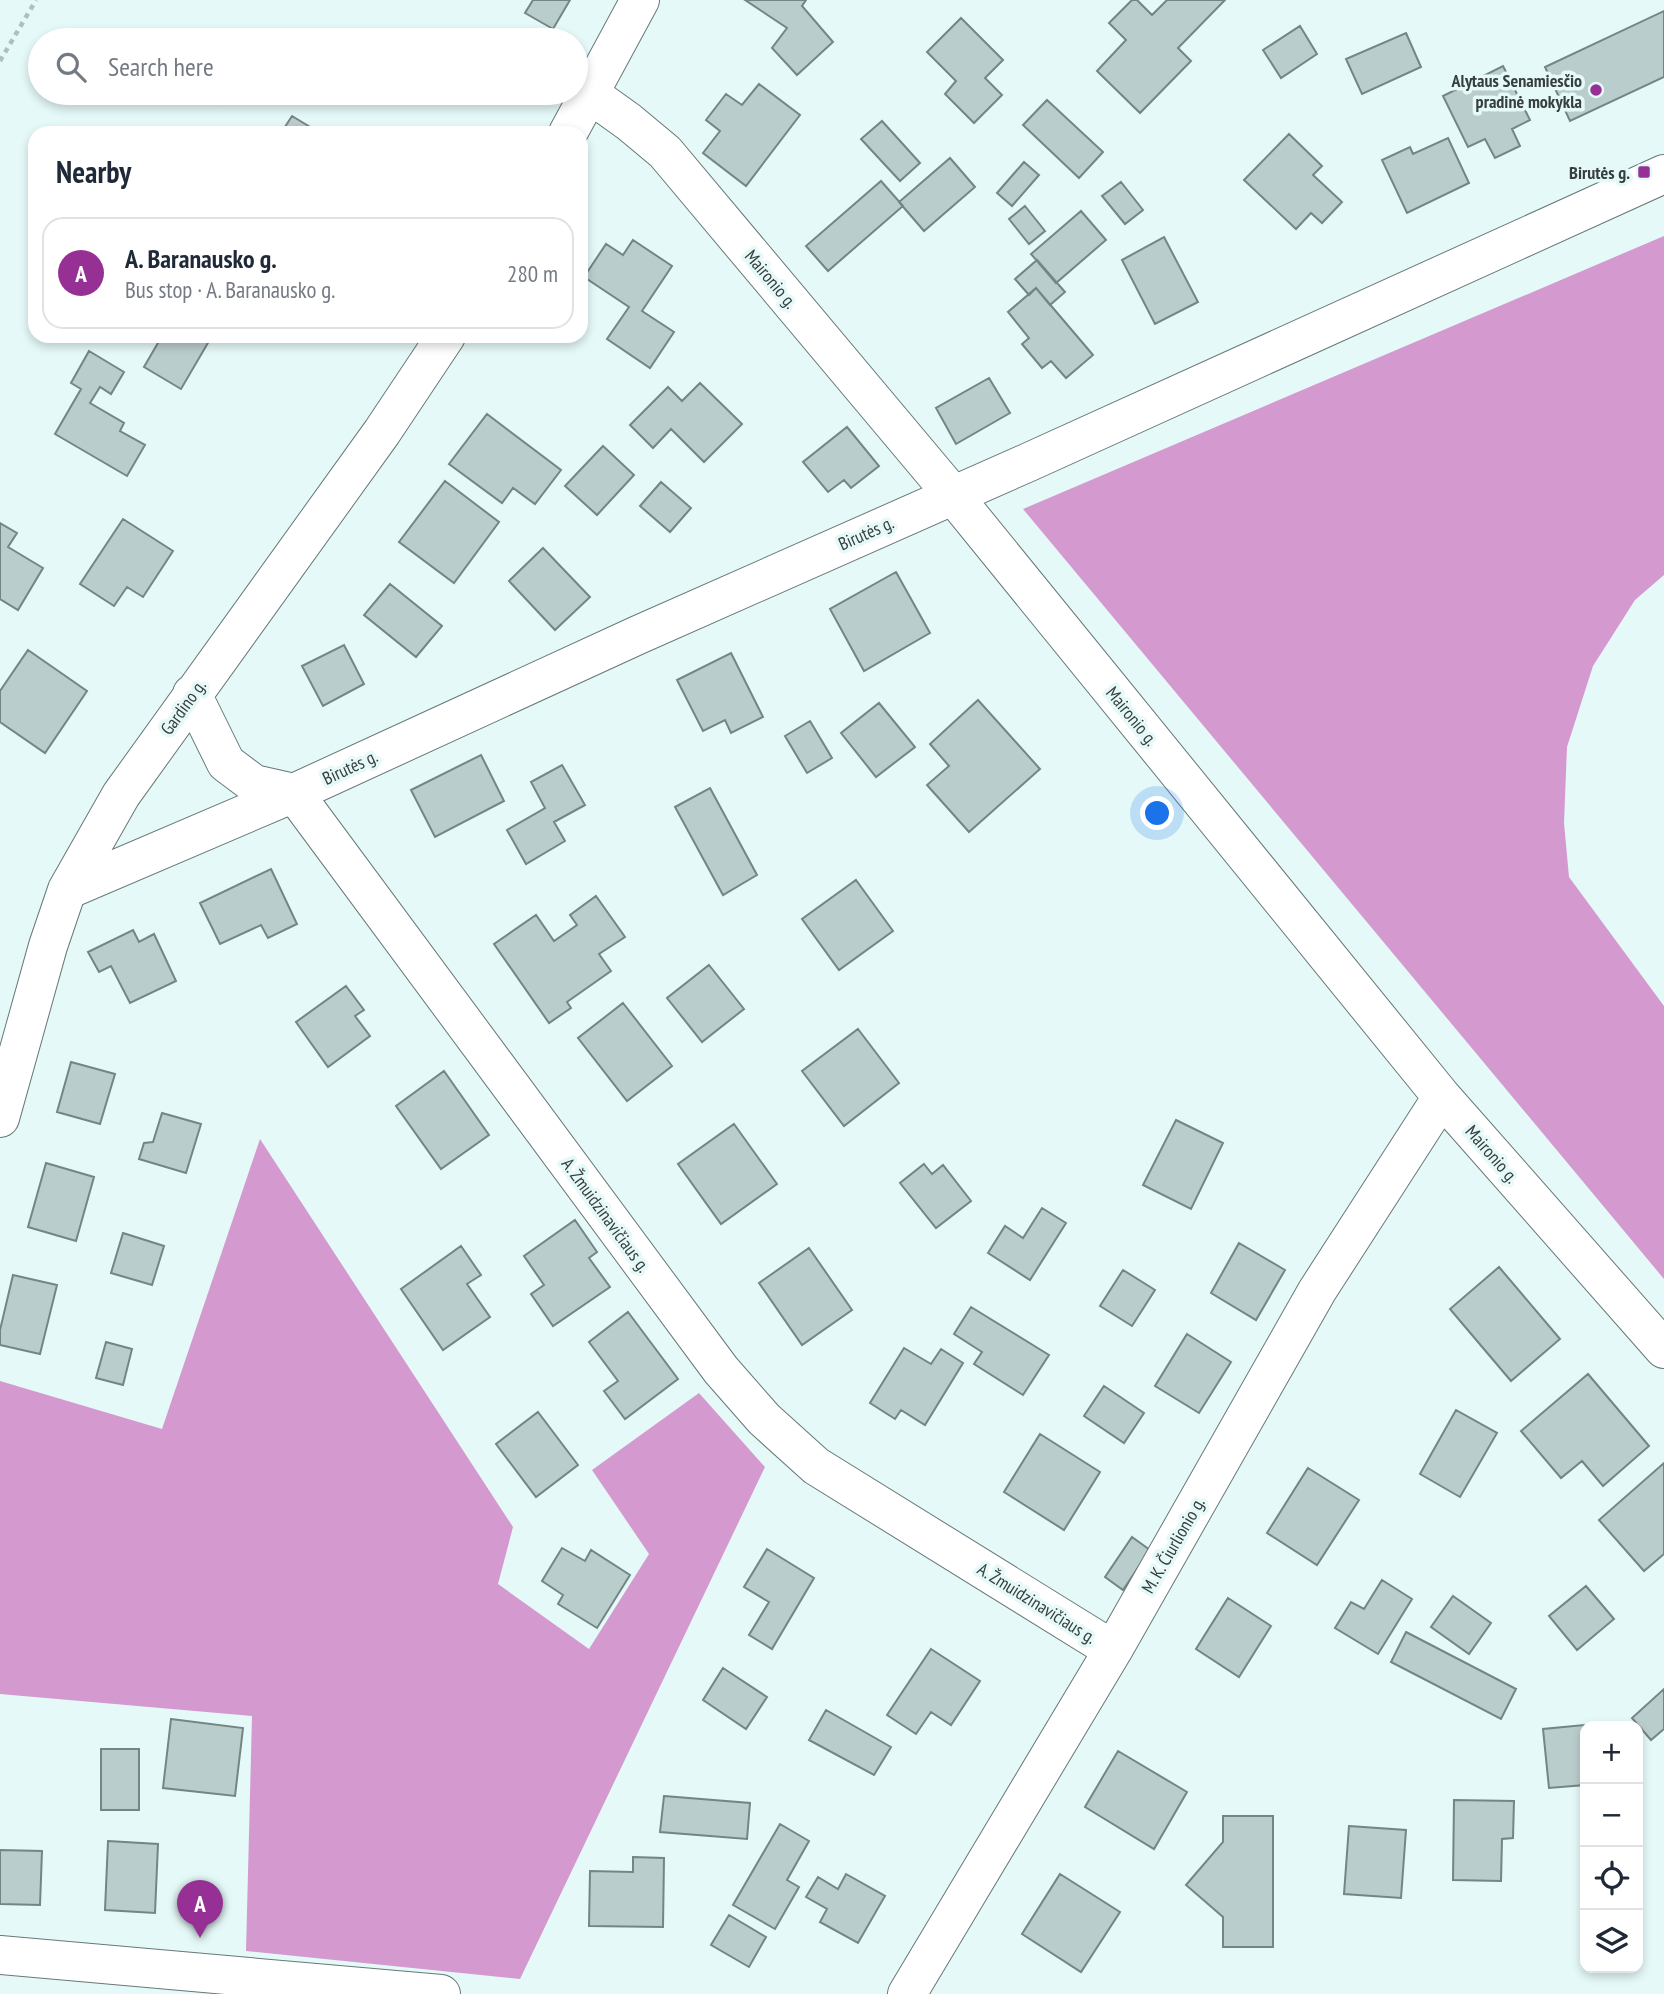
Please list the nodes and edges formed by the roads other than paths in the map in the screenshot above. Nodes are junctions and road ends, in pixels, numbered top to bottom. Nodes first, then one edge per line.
1 (640, 0) edge
2 (590, 94) junction
3 (588, 98) edge
4 (584, 105) edge
5 (572, 126) edge
6 (1664, 174) edge
7 (441, 343) edge
8 (952, 494) junction
9 (192, 694) junction
10 (294, 793) junction
11 (67, 890) junction
12 (1442, 1097) junction
13 (0, 1118) edge
14 (1664, 1349) edge
15 (1113, 1650) junction
16 (0, 1955) edge
17 (441, 1994) edge
18 (907, 1994) edge

1 - 2 street
2 - 3 street
2 - 8 street, Maironio g.
4 - 5 street
6 - 8 street, Birutės g.
7 - 9 street, Gardino g.
8 - 10 street, Birutės g.
8 - 12 street, Maironio g.
9 - 10 street
9 - 11 street, Gardino g.
10 - 11 street, Birutės g.
10 - 15 street, A. Žmuidzinavičiaus g.
11 - 13 street, Gardino g.
12 - 14 street, Maironio g.
12 - 15 street, M. K. Čiurlionio g.
15 - 18 street, M. K. Čiurlionio g.
16 - 17 street

